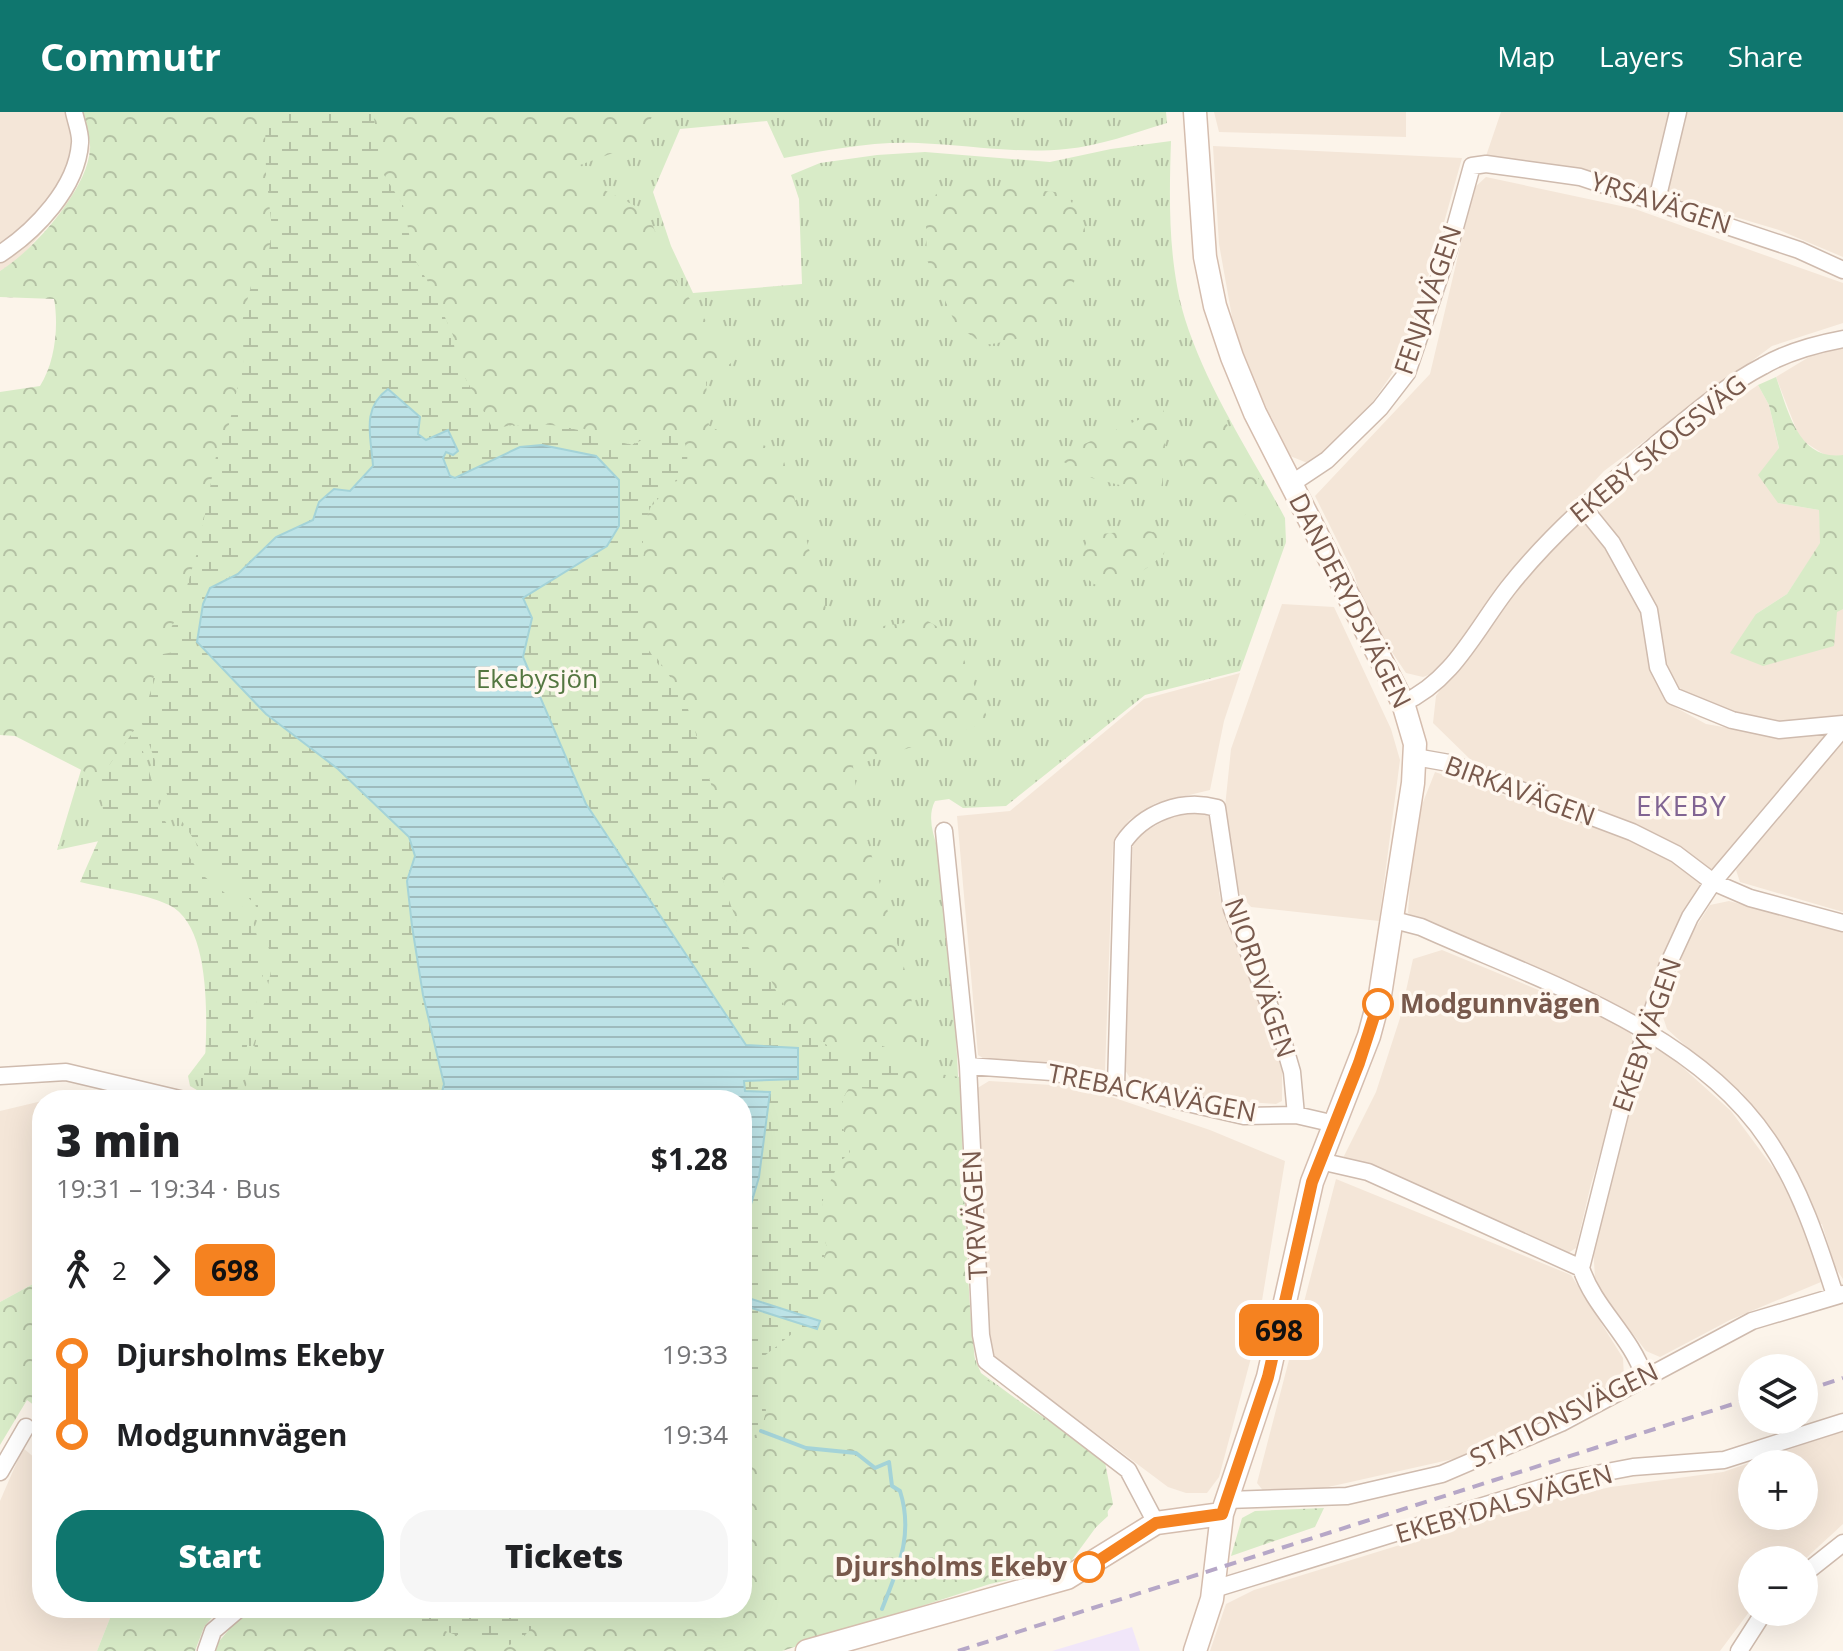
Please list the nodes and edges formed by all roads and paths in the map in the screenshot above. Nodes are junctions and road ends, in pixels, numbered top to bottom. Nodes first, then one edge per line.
1 (74, 112) edge
2 (1195, 112) edge
3 (1678, 112) edge
4 (1472, 166) joint
5 (1657, 200) junction
6 (0, 254) edge
7 (1843, 270) edge
8 (1843, 339) edge
9 (1291, 484) junction
10 (1582, 506) junction
11 (1403, 703) junction
12 (1843, 726) edge
13 (1415, 757) junction
14 (944, 831) dead end
15 (1713, 882) junction
16 (1394, 920) junction
17 (1843, 923) edge
18 (1647, 1029) junction
19 (968, 1066) junction
20 (0, 1076) edge
21 (1116, 1086) junction
22 (142, 1090) edge
23 (1296, 1115) junction
24 (1335, 1124) junction
25 (1320, 1161) junction
26 (1581, 1268) junction
27 (1839, 1294) edge
28 (1644, 1376) junction
29 (1843, 1422) edge
30 (26, 1427) dead end
31 (0, 1472) edge
32 (1225, 1507) junction
33 (1156, 1523) junction
34 (1843, 1543) edge
35 (1818, 1563) edge
36 (1214, 1589) junction
37 (228, 1618) edge
38 (1755, 1626) edge
39 (206, 1651) edge
40 (807, 1651) edge
41 (1195, 1651) edge
42 (1739, 1651) edge

1 - 6 street
2 - 9 street, DANDERYDSVÄGEN
3 - 5 street
4 - 5 street, YRSAVÄGEN
4 - 9 street, FENJAVÄGEN
5 - 7 street, YRSAVÄGEN
8 - 10 street, EKEBY SKOGSVÄG
9 - 11 street, DANDERYDSVÄGEN
10 - 11 street, EKEBY SKOGSVÄG
10 - 12 street
11 - 13 street, DANDERYDSVÄGEN
12 - 15 street, EKEBYVÄGEN
13 - 15 street, BIRKAVÄGEN
13 - 16 street, DANDERYDSVÄGEN
14 - 19 street, TYRVÄGEN
15 - 17 street, BIRKAVÄGEN
15 - 18 street, EKEBYVÄGEN
16 - 18 street
16 - 24 street, DANDERYDSVÄGEN
18 - 26 street, EKEBYVÄGEN
18 - 27 street
19 - 21 street, TREBACKAVÄGEN
19 - 33 street, TYRVÄGEN
20 - 22 street
21 - 23 street, TREBACKAVÄGEN
21 - 23 street, NIORDVÄGEN
23 - 24 street, TREBACKAVÄGEN
24 - 25 street, DANDERYDSVÄGEN
25 - 26 street
25 - 32 street, DANDERYDSVÄGEN
26 - 28 street
27 - 28 street, STATIONSVÄGEN
28 - 32 street, STATIONSVÄGEN
29 - 36 street, EKEBYDALSVÄGEN
30 - 31 street
32 - 33 street
32 - 36 street, DANDERYDSVÄGEN
33 - 40 street
34 - 35 street
36 - 41 street, DANDERYDSVÄGEN
37 - 39 street
38 - 42 street

